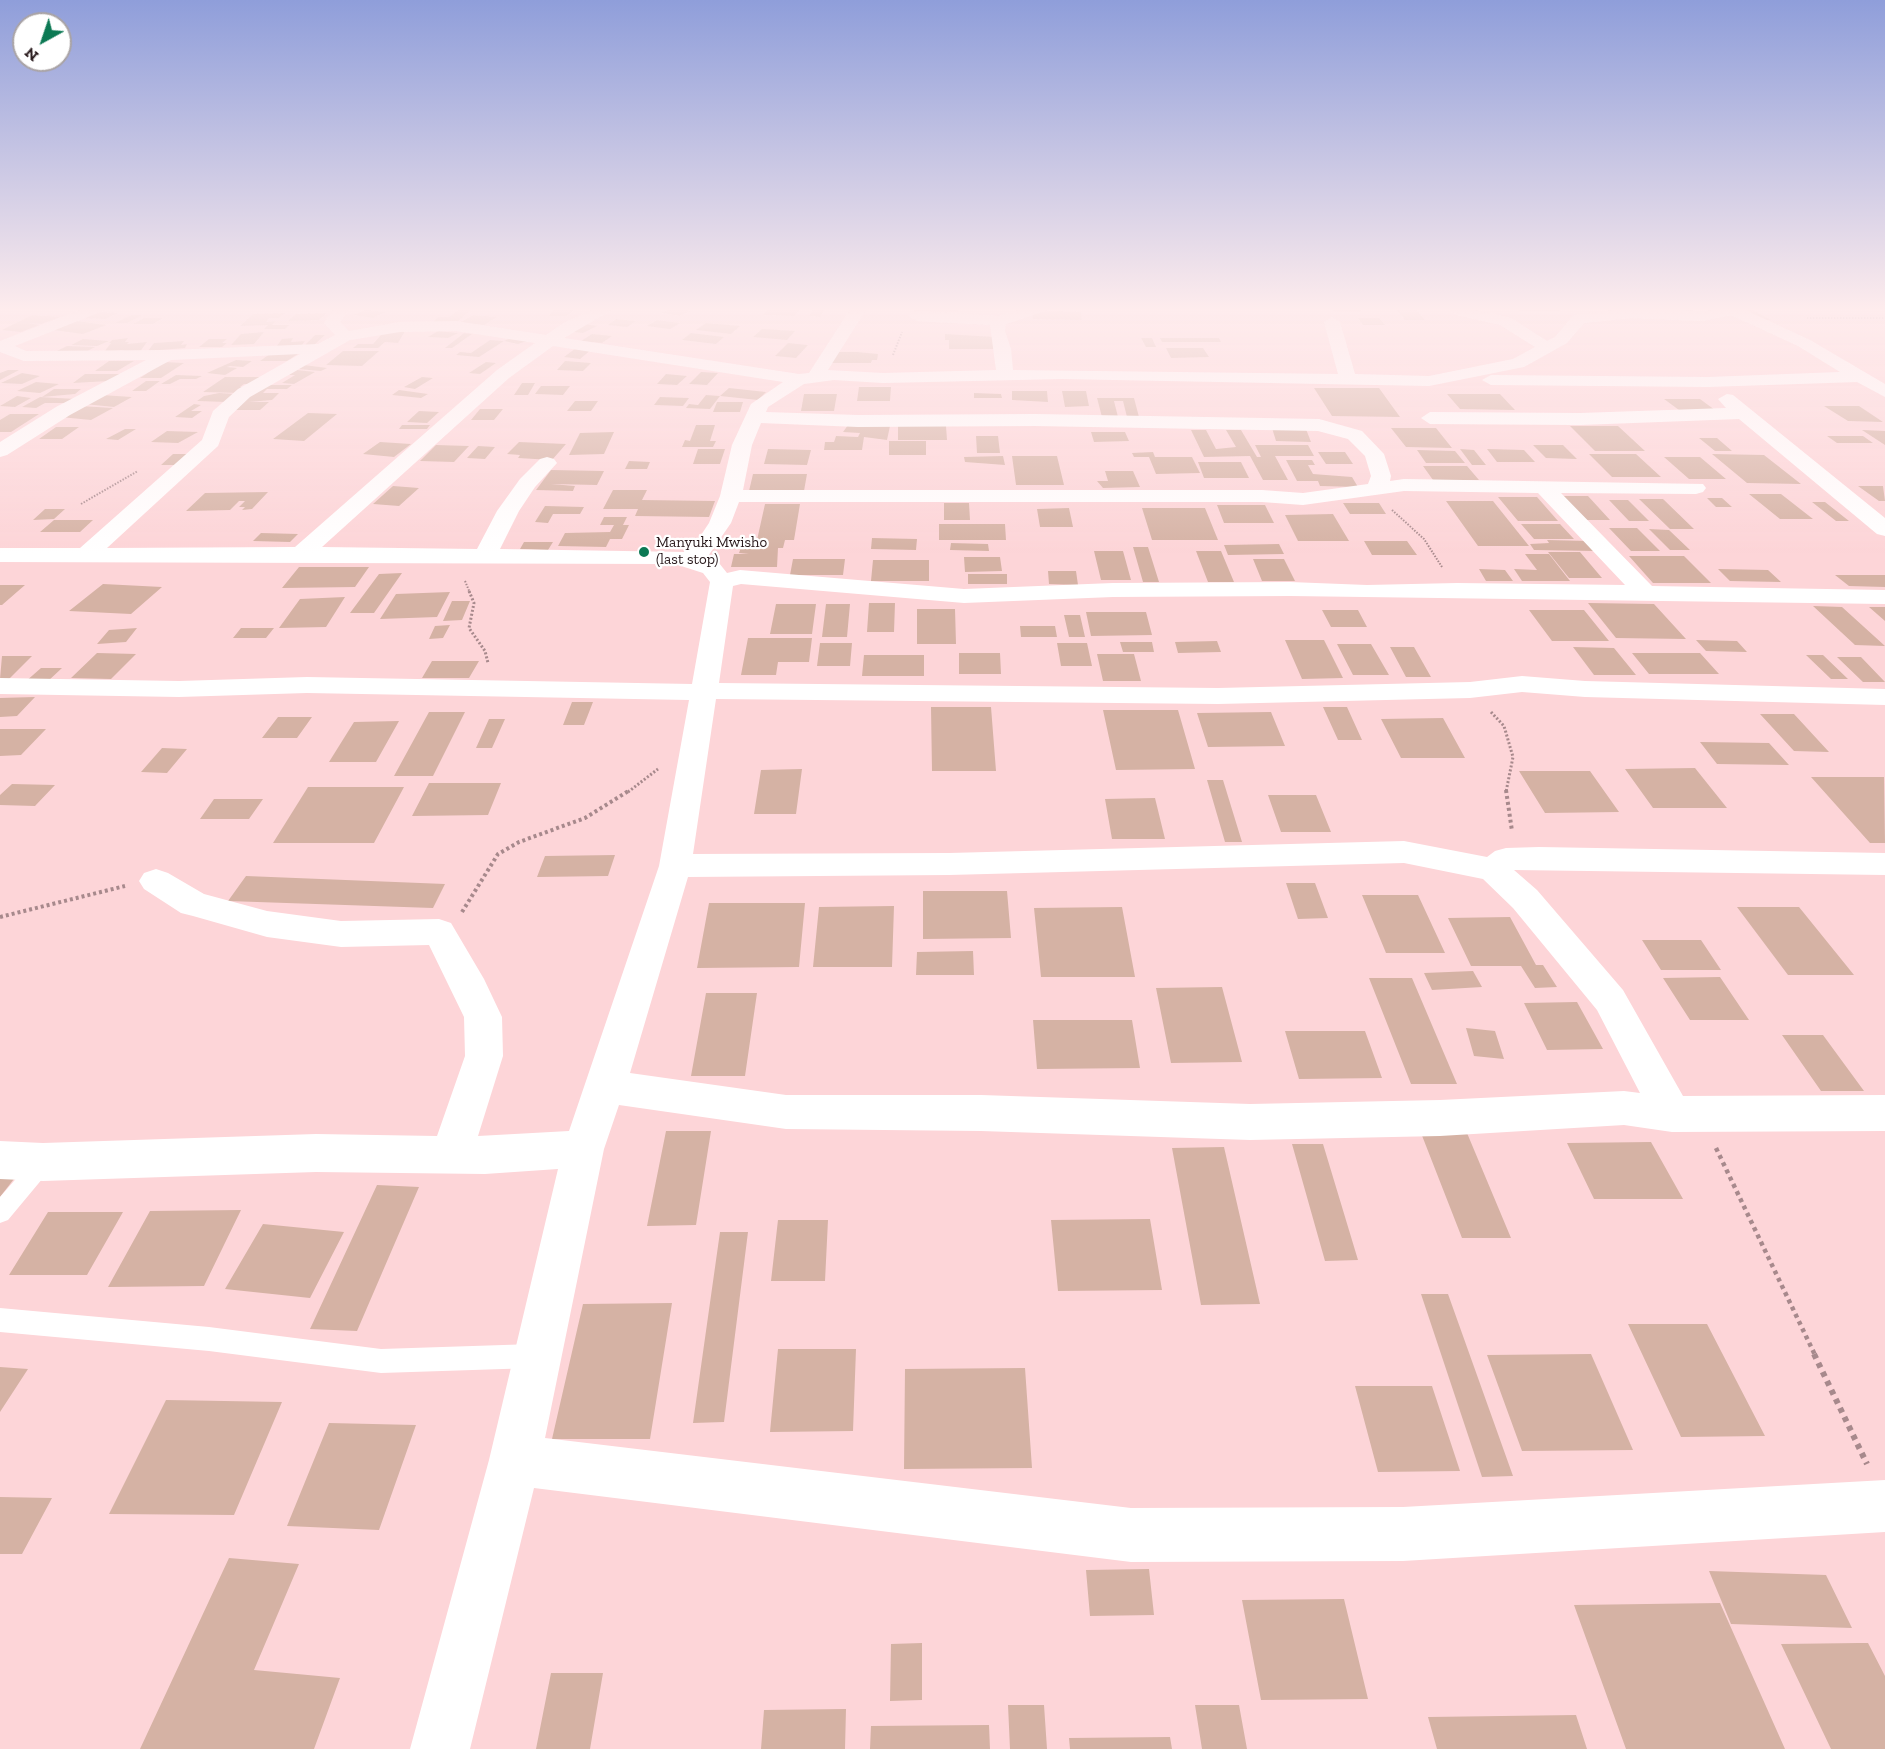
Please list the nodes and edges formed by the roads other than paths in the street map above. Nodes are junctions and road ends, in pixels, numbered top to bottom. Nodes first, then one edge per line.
1 (104, 390) edge
2 (250, 390) edge
3 (485, 390) edge
4 (783, 390) edge
5 (1231, 390) edge
6 (1717, 390) edge
7 (1743, 413) junction
8 (754, 417) junction
9 (1430, 418) dead end
10 (1246, 424) junction
11 (0, 451) edge
12 (547, 463) dead end
13 (1377, 487) junction
14 (1545, 488) junction
15 (1696, 488) dead end
16 (731, 496) junction
17 (1885, 529) edge
18 (301, 554) junction
19 (83, 557) junction
20 (6, 560) edge
21 (690, 561) junction
22 (475, 568) junction
23 (722, 582) junction
24 (1644, 592) junction
25 (1885, 597) edge
26 (0, 686) edge
27 (705, 691) junction
28 (1885, 697) edge
29 (1885, 864) edge
30 (675, 866) junction
31 (1496, 867) junction
32 (156, 881) road end
33 (606, 1086) junction
34 (1685, 1113) junction
35 (1885, 1113) edge
36 (583, 1149) junction
37 (451, 1154) junction
38 (0, 1160) edge
39 (43, 1162) junction
40 (0, 1213) edge
41 (0, 1320) edge
42 (538, 1356) junction
43 (515, 1460) junction
44 (1877, 1488) edge
45 (440, 1749) edge

1 - 11 street
2 - 19 street
3 - 18 street
4 - 8 street
5 - 10 street
6 - 7 street
7 - 9 street
7 - 17 street
8 - 10 street
8 - 16 street
10 - 13 street
12 - 22 street
13 - 14 street
13 - 16 street
14 - 15 street
14 - 24 street
16 - 21 street
18 - 19 street
18 - 22 street
19 - 20 street
21 - 22 street
21 - 23 street
23 - 24 street
23 - 27 street
24 - 25 street
26 - 27 street
27 - 28 street
27 - 30 street
29 - 31 street
30 - 31 street
30 - 33 street
31 - 34 street
32 - 37 street
33 - 34 street
33 - 36 street
34 - 35 street
36 - 37 street
36 - 42 street
37 - 39 street
38 - 39 street
39 - 40 lane
41 - 42 lane
42 - 43 street
43 - 44 street
43 - 45 street

